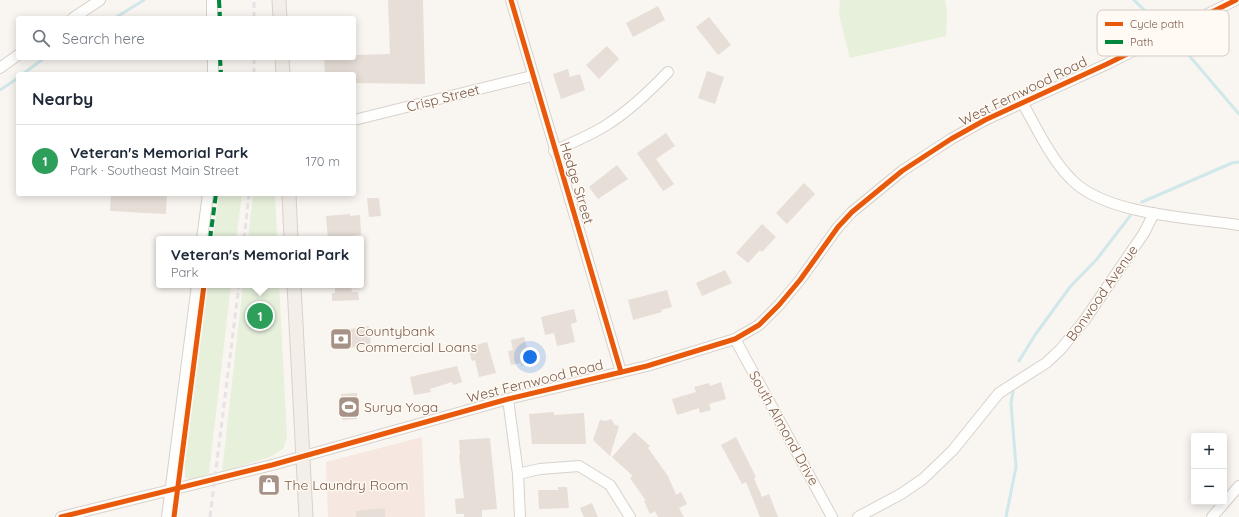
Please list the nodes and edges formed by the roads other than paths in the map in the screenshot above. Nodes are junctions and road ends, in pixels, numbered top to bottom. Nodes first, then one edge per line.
1 (100, 0) edge
2 (212, 0) edge
3 (279, 0) edge
4 (511, 0) edge
5 (1236, 0) edge
6 (1216, 10) edge
7 (76, 16) edge
8 (212, 16) edge
9 (280, 16) edge
10 (1123, 56) edge
11 (16, 57) edge
12 (213, 60) edge
13 (282, 60) edge
14 (0, 68) edge
15 (213, 72) edge
16 (283, 72) edge
17 (668, 72) dead end
18 (532, 76) junction
19 (1022, 102) junction
20 (356, 120) edge
21 (554, 151) junction
22 (208, 196) edge
23 (289, 196) edge
24 (1154, 213) junction
25 (1239, 225) edge
26 (202, 236) edge
27 (292, 236) edge
28 (197, 288) edge
29 (294, 288) edge
30 (735, 339) junction
31 (621, 372) junction
32 (508, 400) junction
33 (303, 456) junction
34 (518, 474) junction
35 (1239, 486) edge
36 (170, 489) junction
37 (61, 517) edge
38 (167, 517) edge
39 (306, 517) edge
40 (520, 517) edge
41 (630, 517) edge
42 (832, 517) edge
43 (858, 517) edge
44 (1212, 517) edge

1 - 7 street
2 - 8 street
3 - 9 main road
4 - 18 street, Hedge Street
5 - 6 street, West Fernwood Road
10 - 19 street, West Fernwood Road
11 - 14 street
12 - 15 street
13 - 16 main road
17 - 21 street
18 - 20 street, Crisp Street
18 - 21 street, Hedge Street
19 - 24 street
19 - 30 street, West Fernwood Road
21 - 31 street, Hedge Street
22 - 26 street
23 - 27 main road
24 - 25 street
24 - 43 street, Bonwood Avenue
28 - 36 street
29 - 33 main road
30 - 31 street, West Fernwood Road
30 - 42 street, South Almond Drive
31 - 32 street, West Fernwood Road
32 - 33 street, West Fernwood Road
32 - 34 street
33 - 36 street, West Fernwood Road
33 - 39 main road
34 - 40 street
34 - 41 street
35 - 44 street
36 - 37 street, West Fernwood Road
36 - 38 street

